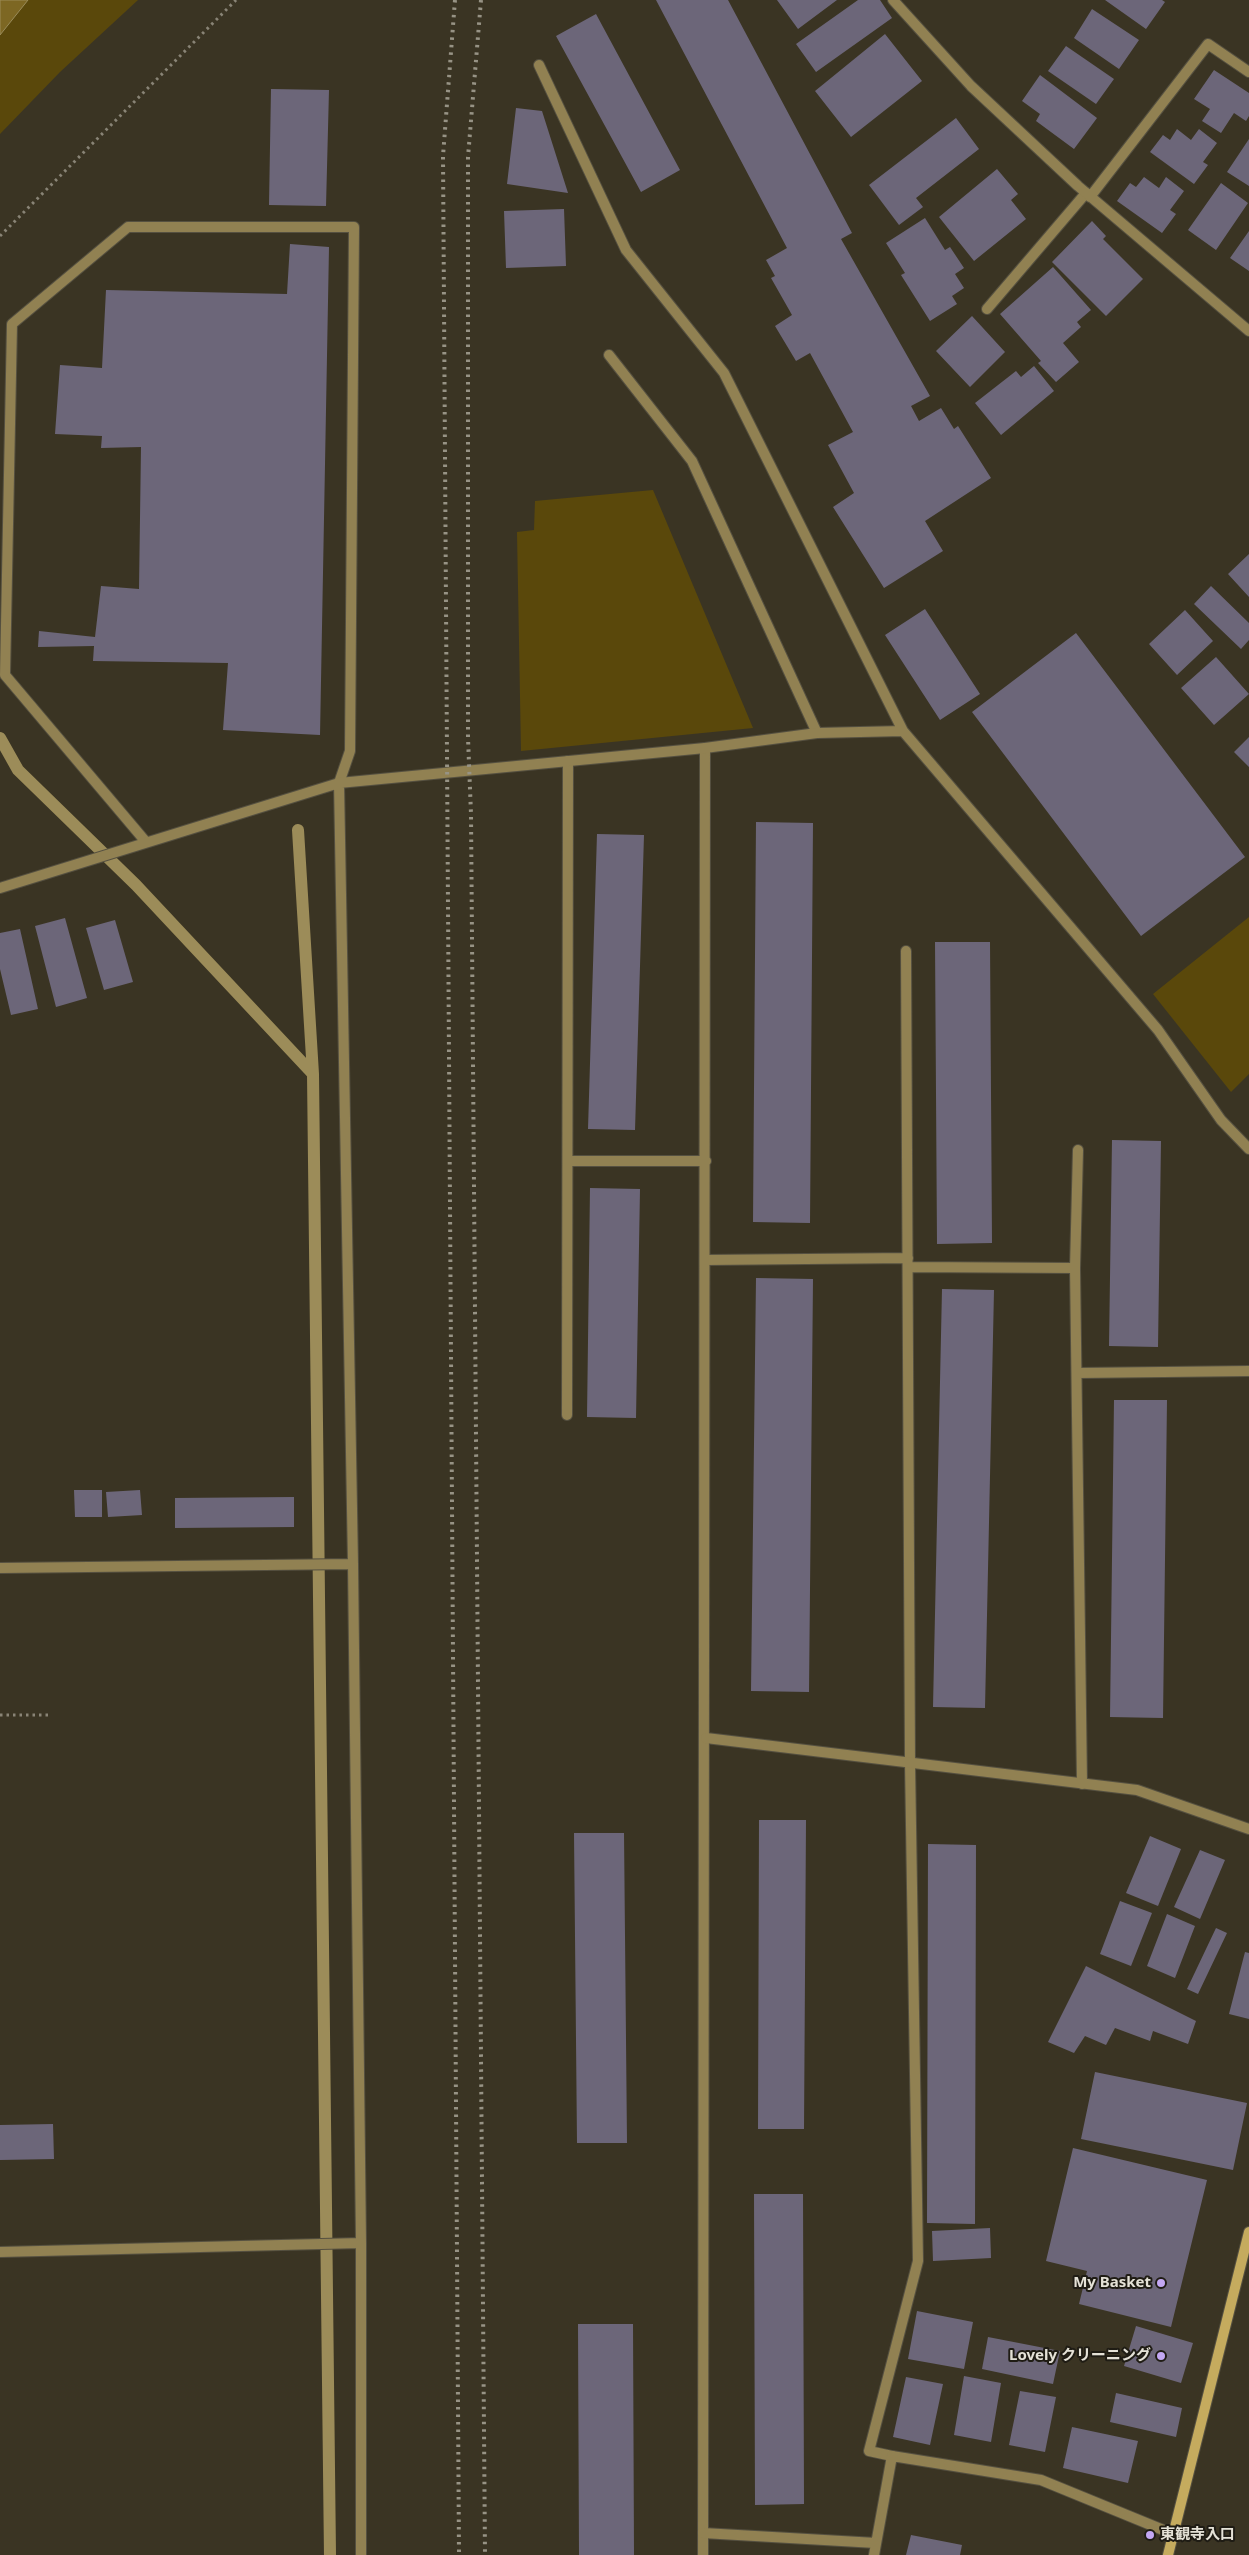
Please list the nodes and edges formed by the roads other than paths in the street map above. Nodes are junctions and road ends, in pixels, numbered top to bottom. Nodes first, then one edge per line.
1 (893, 0) edge
2 (539, 65) dead end
3 (1249, 72) edge
4 (1088, 195) junction
5 (987, 309) dead end
6 (1249, 331) edge
7 (610, 355) dead end
8 (903, 731) junction
9 (817, 733) junction
10 (705, 748) junction
11 (568, 762) junction
12 (339, 783) junction
13 (146, 842) junction
14 (0, 888) edge
15 (906, 951) dead end
16 (1249, 1149) edge
17 (1078, 1150) dead end
18 (568, 1161) junction
19 (706, 1161) junction
20 (706, 1260) junction
21 (908, 1263) junction
22 (1075, 1268) junction
23 (1249, 1371) edge
24 (1077, 1373) junction
25 (567, 1415) dead end
26 (353, 1564) junction
27 (0, 1568) edge
28 (706, 1738) junction
29 (910, 1763) junction
30 (1082, 1784) junction
31 (1249, 1829) edge
32 (1249, 2232) edge
33 (361, 2243) junction
34 (0, 2252) edge
35 (892, 2456) junction
36 (703, 2533) junction
37 (1173, 2534) junction
38 (876, 2543) junction
39 (361, 2555) edge
40 (703, 2555) edge
41 (874, 2555) edge
42 (1168, 2555) edge

1 - 4 street
2 - 8 street
3 - 4 street
4 - 5 street
4 - 6 street
7 - 9 street
8 - 9 street
8 - 16 street
9 - 10 street
10 - 11 street
10 - 19 street
11 - 12 street
11 - 18 street
12 - 13 street
12 - 13 street
12 - 26 street
13 - 14 street
15 - 21 street
17 - 22 street
18 - 19 street
18 - 25 street
19 - 20 street
20 - 21 street
20 - 28 street
21 - 22 street
21 - 29 street
22 - 24 street
23 - 24 street
24 - 30 street
26 - 27 street
26 - 33 street
28 - 29 street
28 - 36 street
29 - 30 street
29 - 35 street
30 - 31 street
32 - 37 street
33 - 34 street
33 - 39 street
35 - 37 street
35 - 38 street
36 - 38 street
36 - 40 street
37 - 42 street
38 - 41 street

